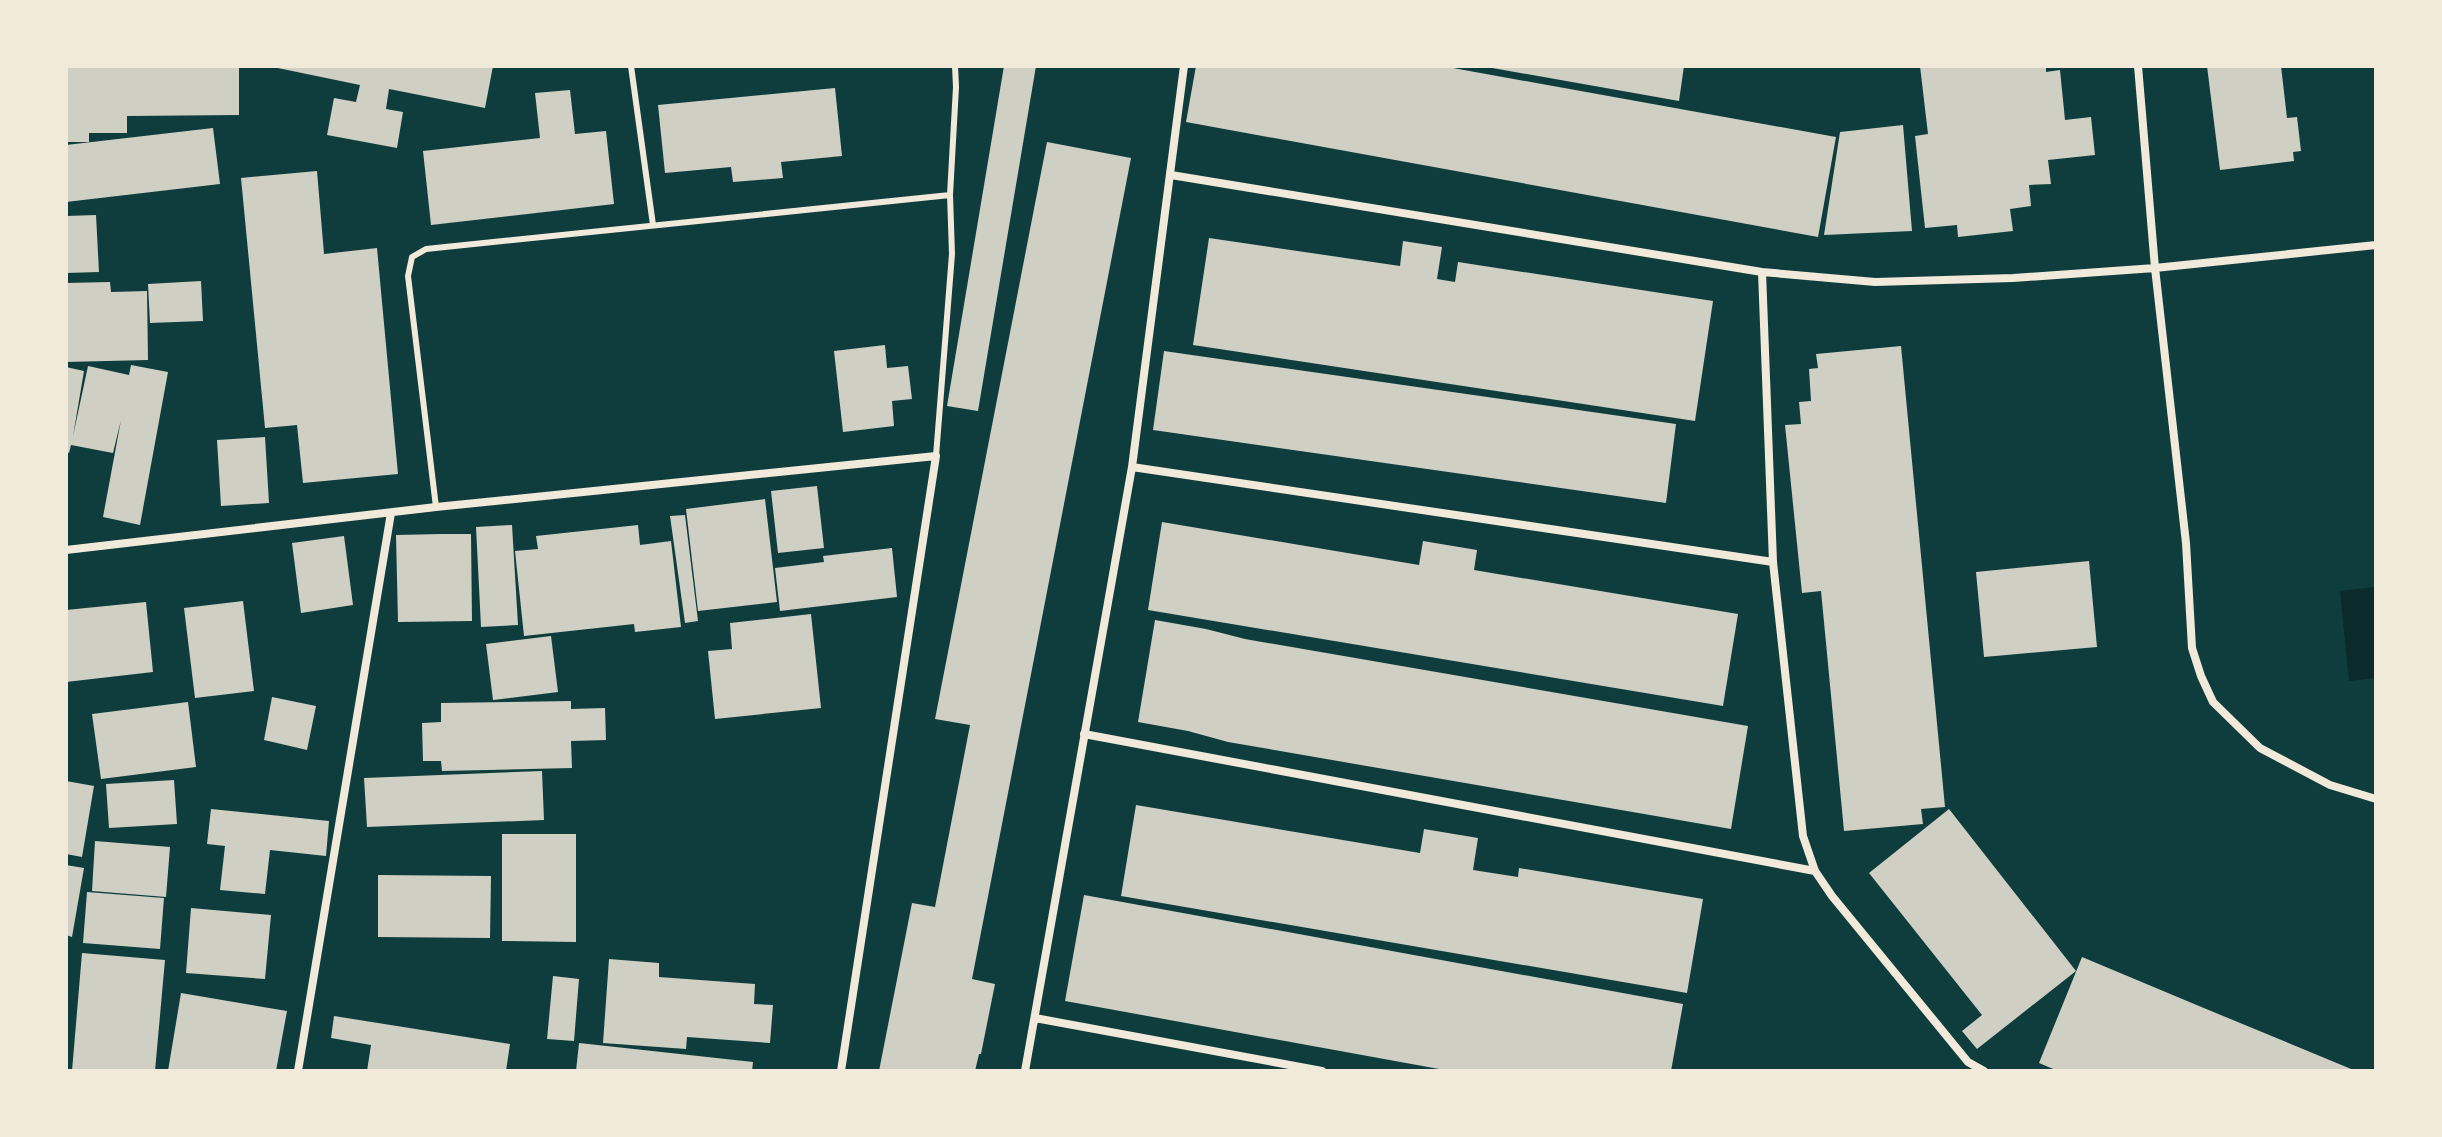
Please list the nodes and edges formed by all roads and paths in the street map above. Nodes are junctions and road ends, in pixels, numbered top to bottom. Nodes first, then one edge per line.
1 (631, 66) edge
2 (955, 66) edge
3 (1184, 66) edge
4 (2138, 66) edge
5 (1171, 175) junction
6 (950, 195) junction
7 (653, 225) junction
8 (2376, 245) edge
9 (2155, 268) junction
10 (1762, 272) junction
11 (936, 456) junction
12 (1132, 467) junction
13 (436, 507) junction
14 (391, 513) junction
15 (66, 550) edge
16 (1773, 562) junction
17 (1084, 734) junction
18 (2376, 799) edge
19 (1815, 871) junction
20 (1035, 1018) junction
21 (1968, 1067) edge
22 (298, 1071) edge
23 (841, 1071) edge
24 (1025, 1071) edge
25 (1322, 1071) edge
26 (1984, 1071) edge

1 - 7 lane
2 - 6 lane
3 - 5 street
4 - 9 street
5 - 10 street
5 - 12 street
6 - 7 lane
6 - 11 lane
7 - 13 lane
8 - 9 street
9 - 10 street
9 - 18 street
10 - 16 street
11 - 13 street
11 - 23 street
12 - 16 street
12 - 17 street
13 - 14 street
14 - 15 street
14 - 22 street
16 - 19 street
17 - 19 street
17 - 20 street
19 - 21 street
20 - 24 street
20 - 25 street
21 - 26 street

